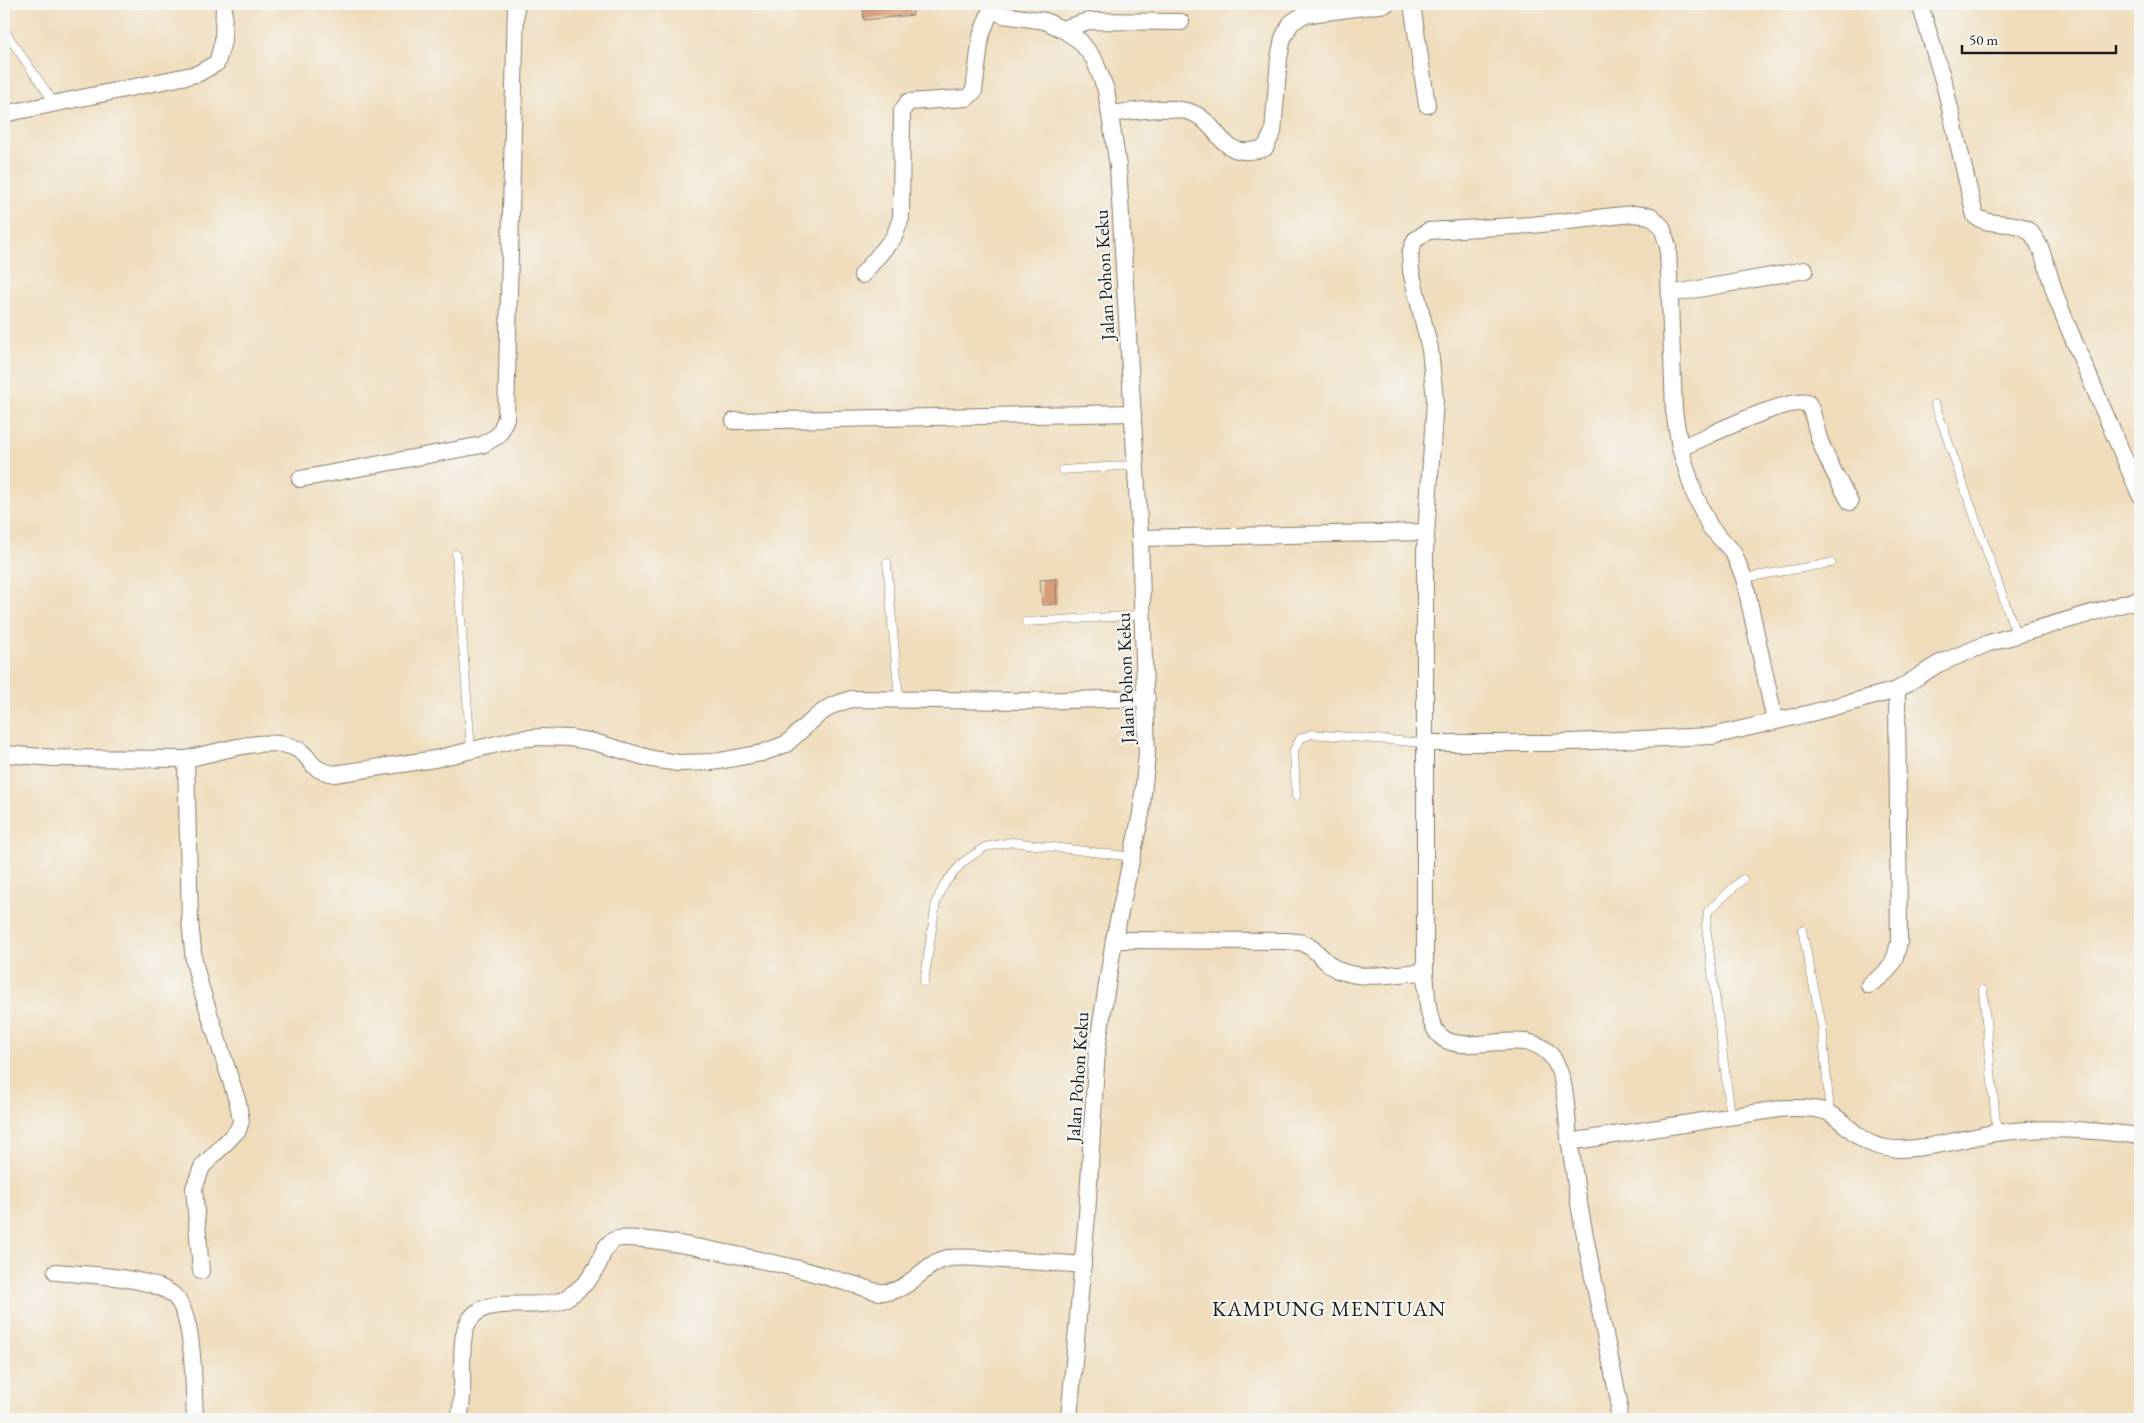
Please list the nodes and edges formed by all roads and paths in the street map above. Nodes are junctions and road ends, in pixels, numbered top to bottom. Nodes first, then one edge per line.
1 (224, 4) edge
2 (516, 4) edge
3 (1386, 4) edge
4 (1412, 4) edge
5 (1920, 4) edge
6 (990, 6) edge
7 (1181, 22) dead end
8 (1062, 29) junction
9 (4, 30) edge
10 (55, 104) junction
11 (1427, 105) dead end
12 (4, 114) edge
13 (1111, 114) junction
14 (1805, 270) dead end
15 (862, 275) dead end
16 (1670, 294) junction
17 (1935, 404) dead end
18 (1133, 413) junction
19 (734, 421) dead end
20 (1680, 448) junction
21 (1136, 465) junction
22 (1062, 470) dead end
23 (300, 480) dead end
24 (2140, 495) edge
25 (1850, 502) dead end
26 (1426, 532) junction
27 (1140, 538) junction
28 (456, 554) dead end
29 (886, 563) dead end
30 (1831, 563) dead end
31 (1744, 578) junction
32 (2140, 599) edge
33 (1144, 615) junction
34 (1026, 622) dead end
35 (2016, 634) junction
36 (1897, 690) junction
37 (1147, 698) junction
38 (899, 699) junction
39 (1775, 721) junction
40 (1425, 743) junction
41 (471, 750) junction
42 (4, 754) edge
43 (186, 759) junction
44 (1296, 796) dead end
45 (1133, 858) junction
46 (1743, 879) dead end
47 (1802, 930) dead end
48 (1114, 940) junction
49 (1425, 972) junction
50 (924, 982) dead end
51 (1869, 985) dead end
52 (1983, 990) dead end
53 (1831, 1114) junction
54 (1730, 1116) junction
55 (1997, 1133) junction
56 (2140, 1136) edge
57 (1569, 1142) junction
58 (1083, 1265) junction
59 (200, 1271) dead end
60 (56, 1272) dead end
61 (195, 1419) edge
62 (459, 1419) edge
63 (1069, 1419) edge
64 (1618, 1419) edge

1 - 10 street
2 - 23 street
3 - 13 street
4 - 11 street
5 - 24 street
6 - 8 street, Jalan Pohon Keku
6 - 15 street
7 - 8 street
8 - 13 street, Jalan Pohon Keku
9 - 10 lane
10 - 12 street
13 - 18 street, Jalan Pohon Keku
14 - 16 street
16 - 20 street
16 - 26 street
17 - 35 lane
18 - 19 street
18 - 21 street, Jalan Pohon Keku
20 - 25 street
20 - 31 street
21 - 22 lane
21 - 27 street, Jalan Pohon Keku
26 - 27 street
26 - 40 street
27 - 33 street, Jalan Pohon Keku
28 - 41 lane
29 - 38 lane
30 - 31 lane
31 - 39 street
32 - 35 street
33 - 34 lane
33 - 37 street, Jalan Pohon Keku
35 - 36 street
36 - 39 street
36 - 51 street
37 - 38 street
37 - 45 street, Jalan Pohon Keku
38 - 41 street
39 - 40 street
40 - 44 lane
40 - 49 street
41 - 43 street
42 - 43 street
43 - 59 street
45 - 48 street, Jalan Pohon Keku
45 - 50 lane
46 - 54 lane
47 - 53 lane
48 - 49 street
48 - 58 street, Jalan Pohon Keku
49 - 57 street
52 - 55 lane
53 - 54 street
53 - 55 street
54 - 57 street
55 - 56 street
57 - 64 street
58 - 62 street
58 - 63 street, Jalan Pohon Keku
60 - 61 street

